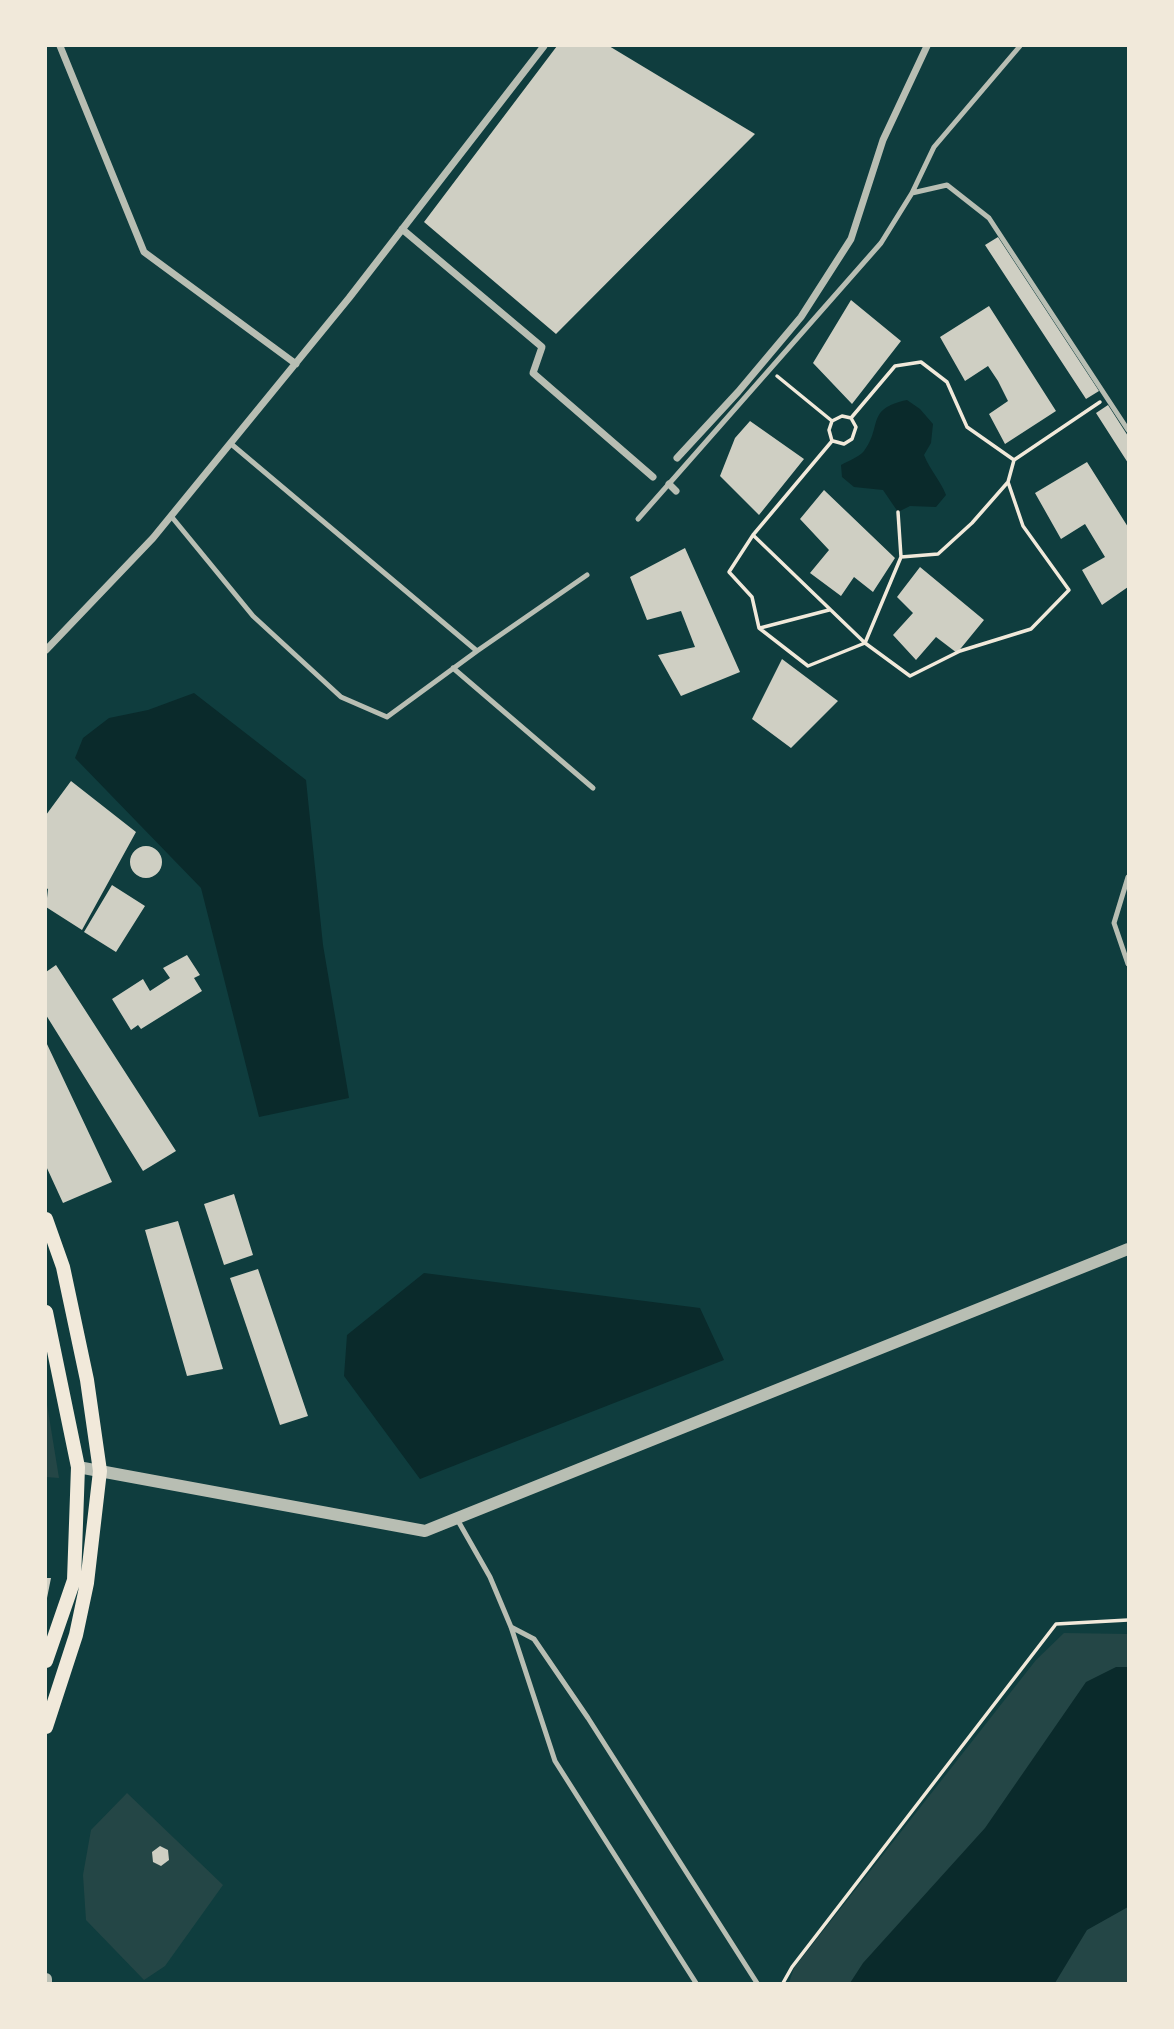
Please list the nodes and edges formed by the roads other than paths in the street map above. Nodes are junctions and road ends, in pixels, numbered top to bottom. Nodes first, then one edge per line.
1 (60, 46) edge
2 (544, 46) edge
3 (927, 46) edge
4 (1020, 46) edge
5 (912, 193) junction
6 (402, 229) junction
7 (296, 364) junction
8 (1129, 430) edge
9 (230, 443) junction
10 (677, 458) dead end
11 (653, 477) dead end
12 (668, 484) junction
13 (677, 491) dead end
14 (171, 516) junction
15 (638, 519) dead end
16 (587, 575) dead end
17 (46, 650) edge
18 (477, 651) junction
19 (453, 668) junction
20 (593, 788) dead end
21 (1129, 877) edge
22 (1129, 964) edge
23 (46, 1219) edge
24 (1129, 1249) edge
25 (46, 1311) edge
26 (78, 1467) junction
27 (100, 1471) junction
28 (457, 1518) junction
29 (511, 1627) junction
30 (50, 1634) edge
31 (76, 1635) junction
32 (46, 1661) edge
33 (46, 1727) edge
34 (696, 1983) edge
35 (757, 1983) edge

1 - 7 street
2 - 6 street
3 - 10 street
4 - 5 lane
5 - 8 lane
5 - 12 lane
6 - 7 street
6 - 11 street
7 - 9 street
9 - 14 street
9 - 18 lane
12 - 13 street
12 - 15 lane
14 - 17 street
14 - 19 lane
16 - 18 lane
18 - 19 lane
19 - 20 lane
21 - 22 lane
23 - 27 main road
24 - 28 street
25 - 26 main road
26 - 27 street
26 - 30 main road
27 - 28 street
27 - 31 main road
28 - 29 lane
29 - 34 lane
29 - 35 lane
30 - 31 lane
30 - 32 main road
31 - 33 main road

